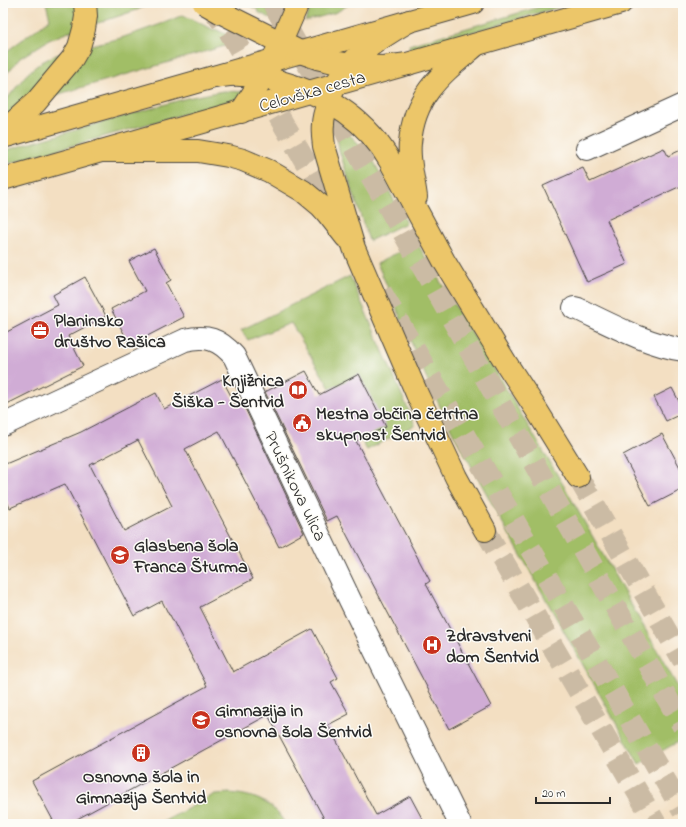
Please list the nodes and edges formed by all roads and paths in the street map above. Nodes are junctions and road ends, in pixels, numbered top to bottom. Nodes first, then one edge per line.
1 (85, 3) edge
2 (298, 3) edge
3 (473, 3) edge
4 (621, 3) edge
5 (212, 7) edge
6 (409, 21) junction
7 (476, 45) junction
8 (279, 58) junction
9 (408, 64) junction
10 (349, 65) junction
11 (324, 93) junction
12 (683, 105) edge
13 (241, 112) junction
14 (3, 132) edge
15 (3, 137) edge
16 (587, 149) dead end
17 (102, 151) junction
18 (3, 179) edge
19 (420, 216) junction
20 (354, 248) junction
21 (574, 308) dead end
22 (683, 350) edge
23 (3, 425) edge
24 (578, 477) tunnel mouth
25 (485, 530) tunnel mouth
26 (460, 824) edge

1 - 14 main road
2 - 8 main road
3 - 6 main road
4 - 7 main road, Celovška cesta
5 - 8 main road
6 - 8 main road
6 - 10 main road
7 - 9 main road, Celovška cesta
7 - 19 main road
8 - 10 main road
8 - 11 main road
8 - 13 main road
8 - 15 main road
9 - 10 main road
9 - 11 main road, Celovška cesta
10 - 11 main road
11 - 13 main road, Celovška cesta
11 - 19 main road
11 - 20 main road
12 - 16 street
13 - 17 main road, Celovška cesta
17 - 18 main road, Celovška cesta
17 - 20 main road
19 - 24 main road
20 - 25 main road
21 - 22 street
23 - 26 street, Prušnikova ulica

